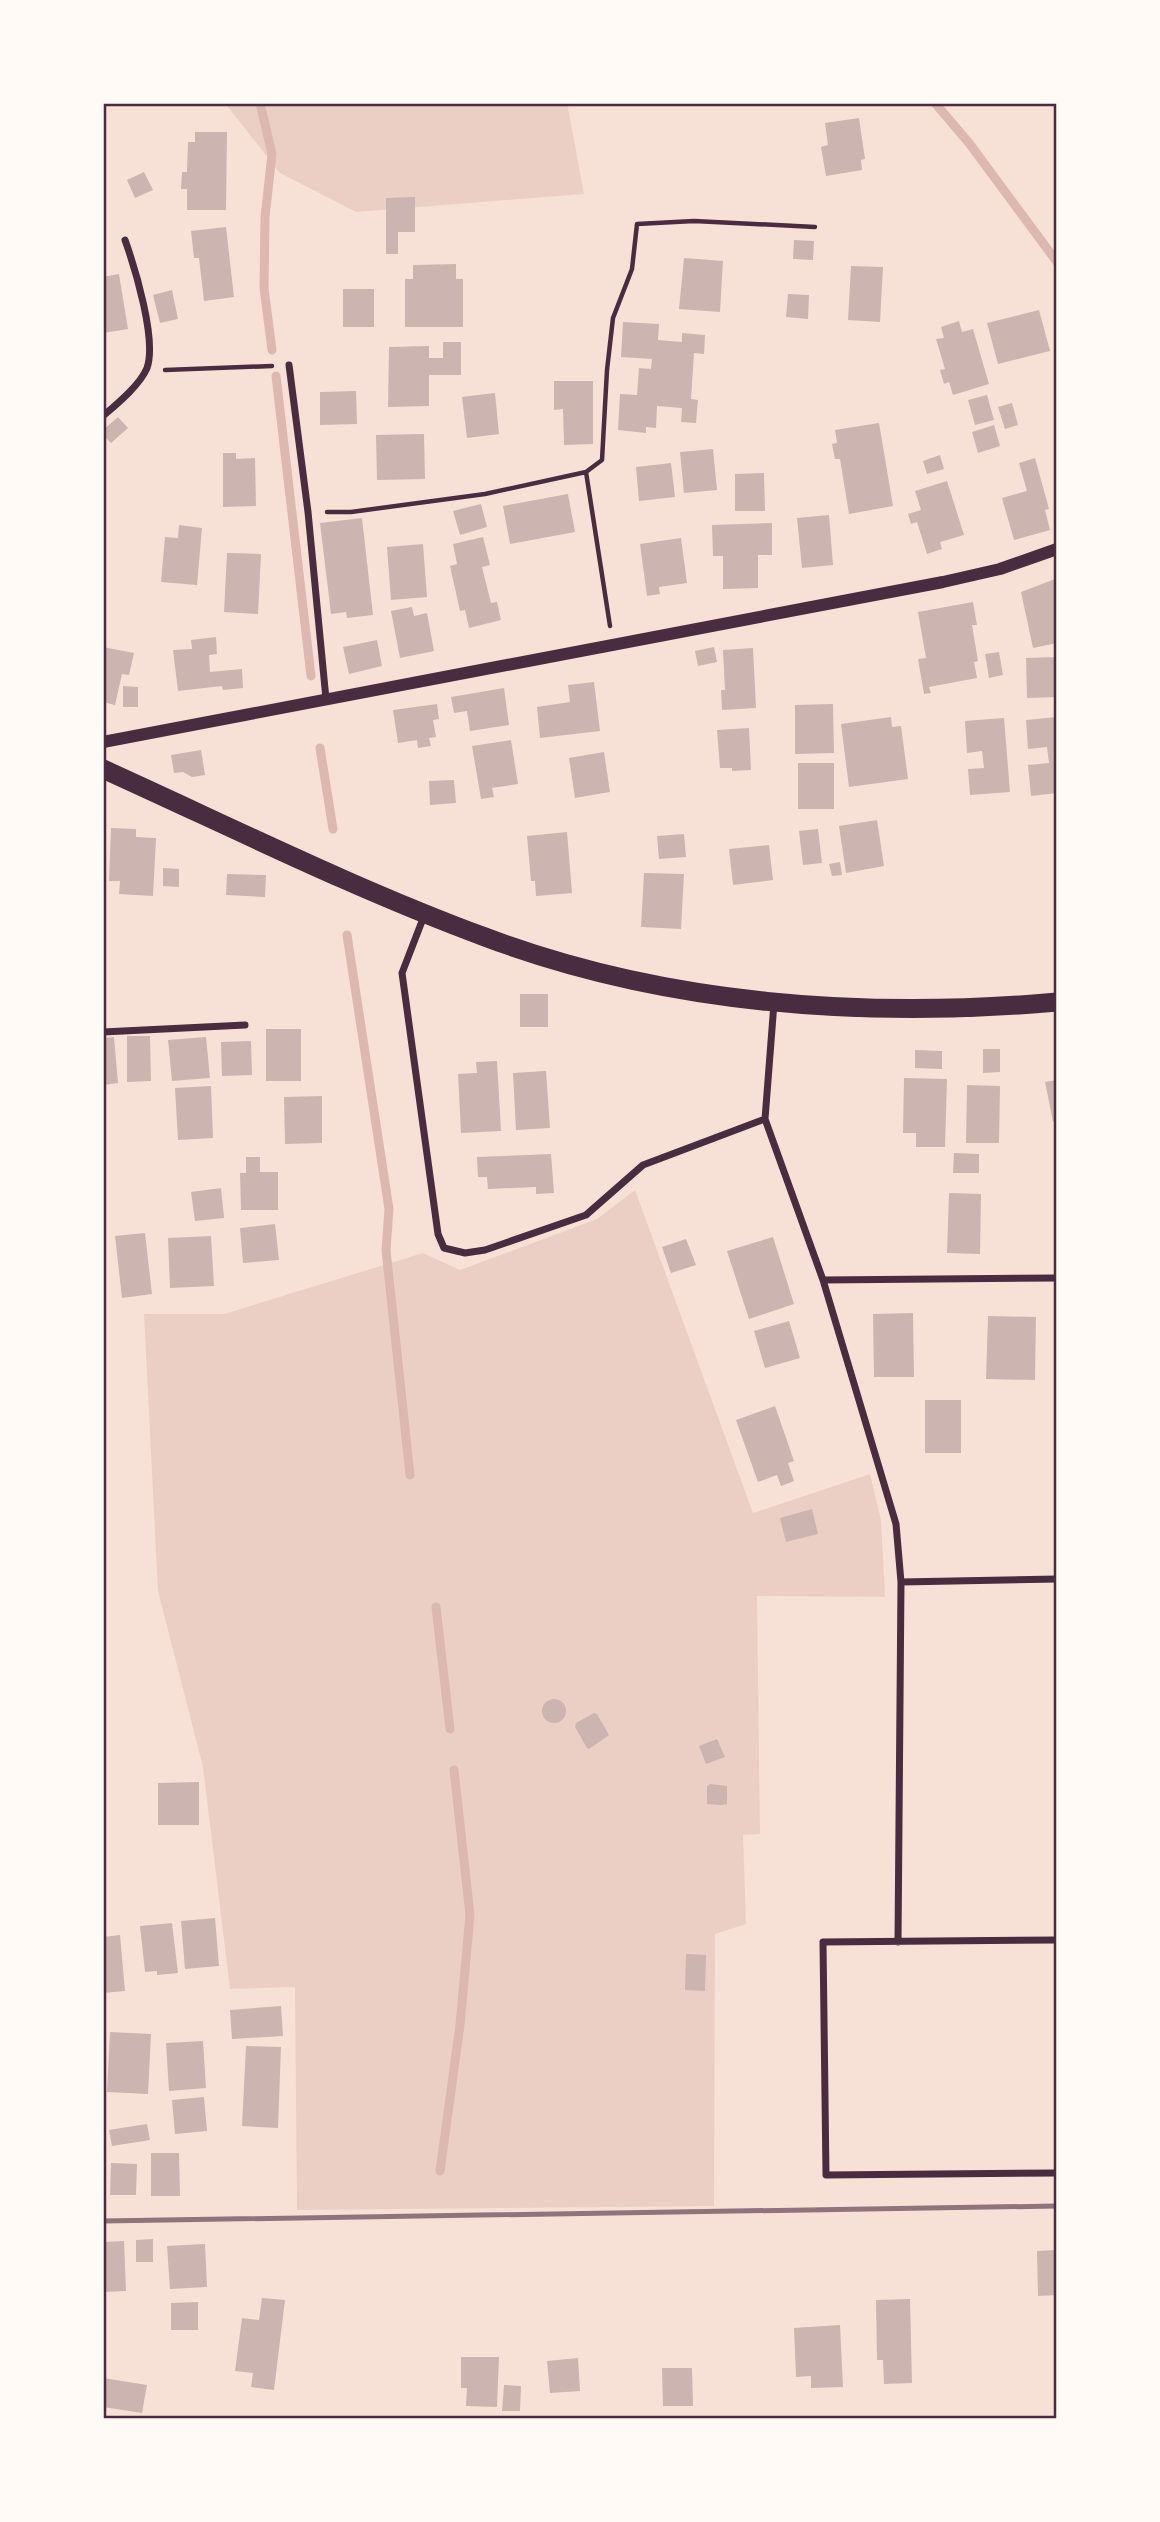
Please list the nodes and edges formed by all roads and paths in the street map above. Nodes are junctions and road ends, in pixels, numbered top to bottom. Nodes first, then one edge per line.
1 (815, 227) dead end
2 (125, 240) dead end
3 (289, 365) joint
4 (147, 368) junction
5 (103, 416) edge
6 (586, 472) junction
7 (308, 512) junction
8 (1057, 549) edge
9 (613, 644) junction
10 (326, 699) junction
11 (103, 742) edge
12 (103, 769) edge
13 (425, 914) junction
14 (1057, 1002) edge
15 (774, 1003) junction
16 (245, 1025) dead end
17 (103, 1032) edge
18 (765, 1119) junction
19 (1057, 1278) edge
20 (823, 1280) junction
21 (1057, 1579) edge
22 (901, 1582) junction
23 (1057, 1940) edge
24 (898, 1942) junction
25 (1057, 2173) edge

1 - 6 path
2 - 4 street
3 - 4 path
3 - 7 street
4 - 5 street
6 - 7 path
6 - 9 path
7 - 10 street
8 - 9 street
9 - 10 street
10 - 11 street
12 - 13 highway
13 - 15 highway
13 - 18 street
14 - 15 highway
15 - 18 street
16 - 17 street
18 - 20 street
19 - 20 street
20 - 22 street
21 - 22 street
22 - 24 street
23 - 24 street
24 - 25 street

